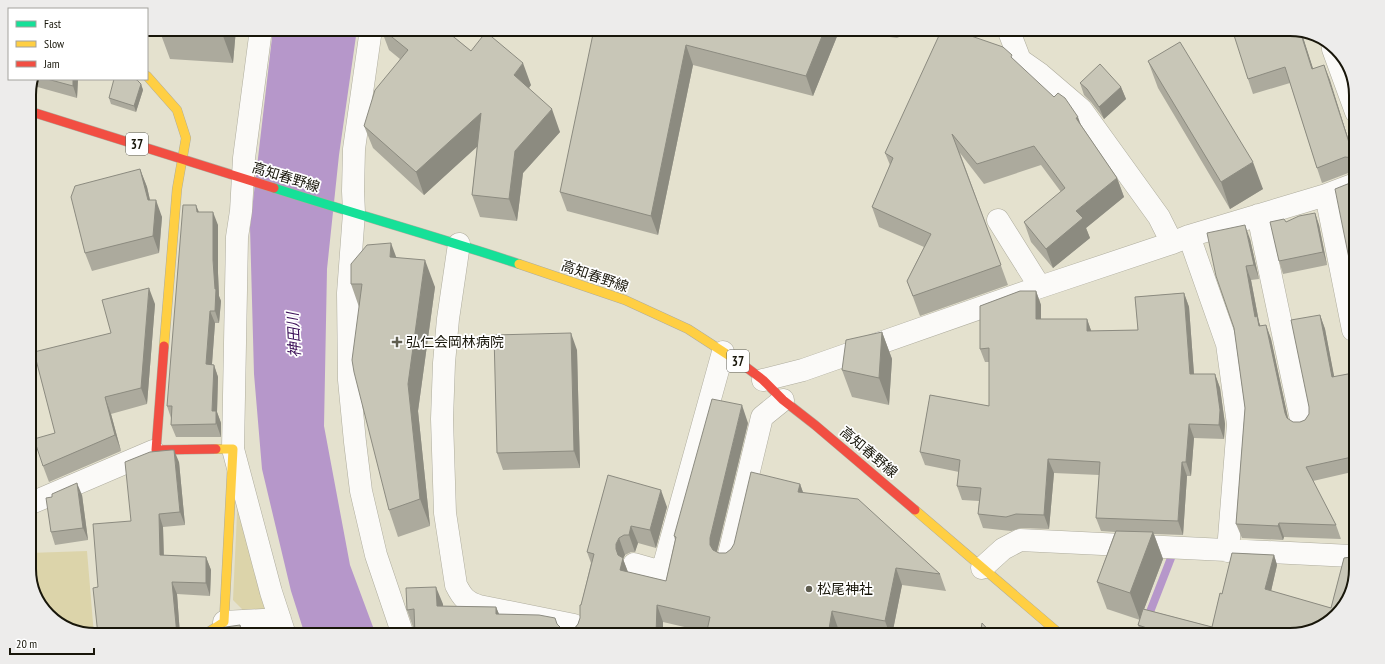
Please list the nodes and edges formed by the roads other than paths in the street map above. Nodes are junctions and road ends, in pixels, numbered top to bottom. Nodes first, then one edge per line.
1 (260, 36) edge
2 (370, 36) edge
3 (1011, 36) edge
4 (1336, 58) edge
5 (148, 77) edge
6 (1349, 93) edge
7 (36, 113) edge
8 (182, 160) junction
9 (244, 179) junction
10 (1349, 186) edge
11 (1326, 195) junction
12 (349, 211) junction
13 (1258, 215) junction
14 (998, 220) dead end
15 (1180, 240) junction
16 (459, 244) junction
17 (1040, 287) junction
18 (1349, 306) edge
19 (723, 352) junction
20 (763, 380) junction
21 (783, 400) junction
22 (1302, 424) edge
23 (233, 449) junction
24 (156, 450) junction
25 (36, 501) edge
26 (1228, 551) junction
27 (1349, 556) edge
28 (728, 558) edge
29 (634, 564) dead end
30 (982, 568) junction
31 (224, 622) junction
32 (283, 627) edge
33 (215, 628) edge
34 (401, 628) edge
35 (574, 628) edge
36 (1053, 628) edge

1 - 9 street
2 - 12 street
3 - 15 street
4 - 6 street
5 - 8 main road
7 - 8 main road, 高知春野線 / 37
8 - 9 main road, 高知春野線 / 37
8 - 24 main road
9 - 12 main road, 高知春野線 / 37
9 - 23 street
10 - 11 street
11 - 13 street
11 - 18 street
12 - 16 main road, 高知春野線 / 37
12 - 34 street
13 - 15 street
13 - 22 street
14 - 17 street
15 - 17 street
15 - 26 street
16 - 19 main road, 高知春野線 / 37
16 - 35 street
17 - 20 street
19 - 20 main road, 高知春野線 / 37
19 - 29 street
20 - 21 main road, 高知春野線 / 37
21 - 28 street
21 - 30 main road, 高知春野線 / 37
23 - 24 main road
23 - 31 main road
23 - 32 street
24 - 25 street
26 - 27 street
26 - 30 street
30 - 36 main road, 高知春野線 / 37
31 - 32 street
31 - 33 main road

